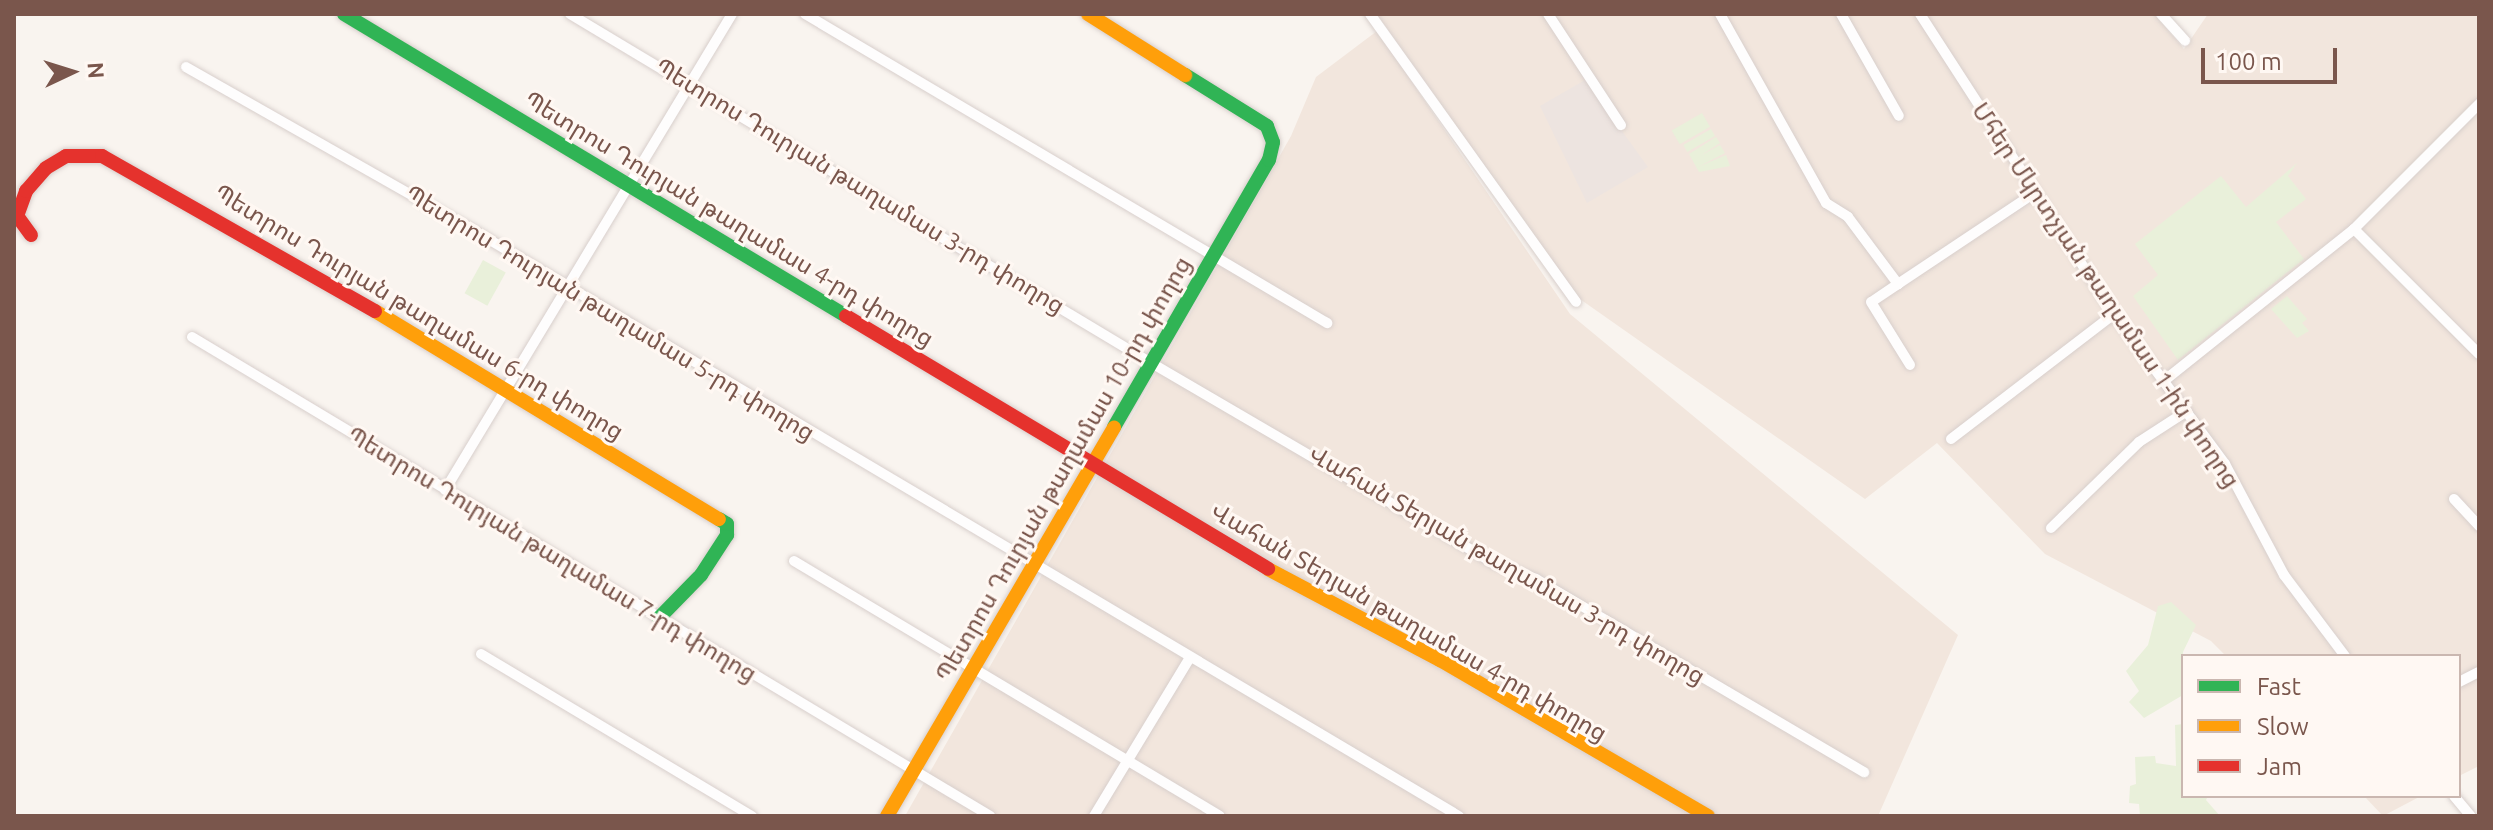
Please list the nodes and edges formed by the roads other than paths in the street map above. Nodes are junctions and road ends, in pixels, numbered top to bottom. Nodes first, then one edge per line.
1 (344, 14) edge
2 (570, 14) edge
3 (732, 14) edge
4 (805, 14) edge
5 (1088, 14) edge
6 (1370, 14) edge
7 (1548, 14) edge
8 (1720, 14) edge
9 (1841, 14) edge
10 (1920, 14) edge
11 (2161, 14) edge
12 (2185, 41) dead end
13 (186, 67) dead end
14 (691, 83) junction
15 (2479, 104) edge
16 (1899, 116) dead end
17 (1621, 125) dead end
18 (631, 186) junction
19 (2033, 194) junction
20 (2354, 229) junction
21 (31, 235) dead end
22 (1212, 257) junction
23 (1898, 284) junction
24 (568, 287) junction
25 (1576, 302) dead end
26 (2114, 314) junction
27 (1327, 323) dead end
28 (192, 337) dead end
29 (2479, 354) edge
30 (1148, 361) junction
31 (1910, 365) dead end
32 (2165, 380) junction
33 (506, 388) junction
34 (2187, 411) junction
35 (1951, 439) dead end
36 (1090, 461) junction
37 (445, 490) junction
38 (2454, 499) dead end
39 (2479, 526) edge
40 (2051, 528) dead end
41 (794, 561) dead end
42 (1032, 564) junction
43 (659, 618) junction
44 (481, 654) dead end
45 (2343, 654) edge
46 (1189, 659) junction
47 (970, 669) junction
48 (2479, 672) edge
49 (2461, 681) edge
50 (1128, 761) junction
51 (913, 770) junction
52 (1864, 772) dead end
53 (2456, 798) edge
54 (752, 816) edge
55 (887, 816) edge
56 (990, 816) edge
57 (1094, 816) edge
58 (1220, 816) edge
59 (1459, 816) edge
60 (1708, 816) edge
61 (2471, 816) edge

1 - 18 street, Պետրոս Դուրյան թաղամաս 4-րդ փողոց
2 - 14 street, Պետրոս Դուրյան թաղամաս 3-րդ փողոց
3 - 14 street
4 - 22 street
5 - 22 street, Պետրոս Դուրյան թաղամաս 10-րդ փողոց
6 - 25 street
7 - 17 street
8 - 23 street
9 - 16 street
10 - 19 street, Մհեր Մկրտչյան թաղամաս 1-ին փողոց
11 - 12 street
13 - 24 street, Պետրոս Դուրյան թաղամաս 5-րդ փողոց
14 - 18 street
14 - 30 street, Պետրոս Դուրյան թաղամաս 3-րդ փողոց
15 - 20 street
18 - 24 street
18 - 36 street, Պետրոս Դուրյան թաղամաս 4-րդ փողոց
19 - 23 street
19 - 26 street, Մհեր Մկրտչյան թաղամաս 1-ին փողոց
20 - 29 street
20 - 32 street
21 - 33 street, Պետրոս Դուրյան թաղամաս 6-րդ փողոց
22 - 27 street
22 - 30 street, Պետրոս Դուրյան թաղամաս 10-րդ փողոց
23 - 31 street
24 - 33 street
24 - 42 street, Պետրոս Դուրյան թաղամաս 5-րդ փողոց
26 - 32 street, Մհեր Մկրտչյան թաղամաս 1-ին փողոց
26 - 35 street
28 - 37 street, Պետրոս Դուրյան թաղամաս 7-րդ փողոց
30 - 36 street, Պետրոս Դուրյան թաղամաս 10-րդ փողոց
30 - 52 street, Վահան Տերյան թաղամաս 3-րդ փողոց
32 - 34 street, Մհեր Մկրտչյան թաղամաս 1-ին փողոց
33 - 37 street
33 - 43 street, Պետրոս Դուրյան թաղամաս 6-րդ փողոց
34 - 40 street
34 - 45 street, Մհեր Մկրտչյան թաղամաս 1-ին փողոց
36 - 42 street, Պետրոս Դուրյան թաղամաս 10-րդ փողոց
36 - 60 street, Վահան Տերյան թաղամաս 4-րդ փողոց
37 - 43 street, Պետրոս Դուրյան թաղամաս 7-րդ փողոց
38 - 39 street
41 - 47 street
42 - 46 street, Պետրոս Դուրյան թաղամաս 5-րդ փողոց
42 - 47 street, Պետրոս Դուրյան թաղամաս 10-րդ փողոց
43 - 51 street, Պետրոս Դուրյան թաղամաս 7-րդ փողոց
44 - 54 street
46 - 50 street
46 - 59 street, Պետրոս Դուրյան թաղամաս 5-րդ փողոց
47 - 50 street
47 - 51 street, Պետրոս Դուրյան թաղամաս 10-րդ փողոց
48 - 49 street
50 - 57 street
50 - 58 street
51 - 55 street, Պետրոս Դուրյան թաղամաս 10-րդ փողոց
51 - 56 street, Պետրոս Դուրյան թաղամաս 7-րդ փողոց
53 - 61 street

